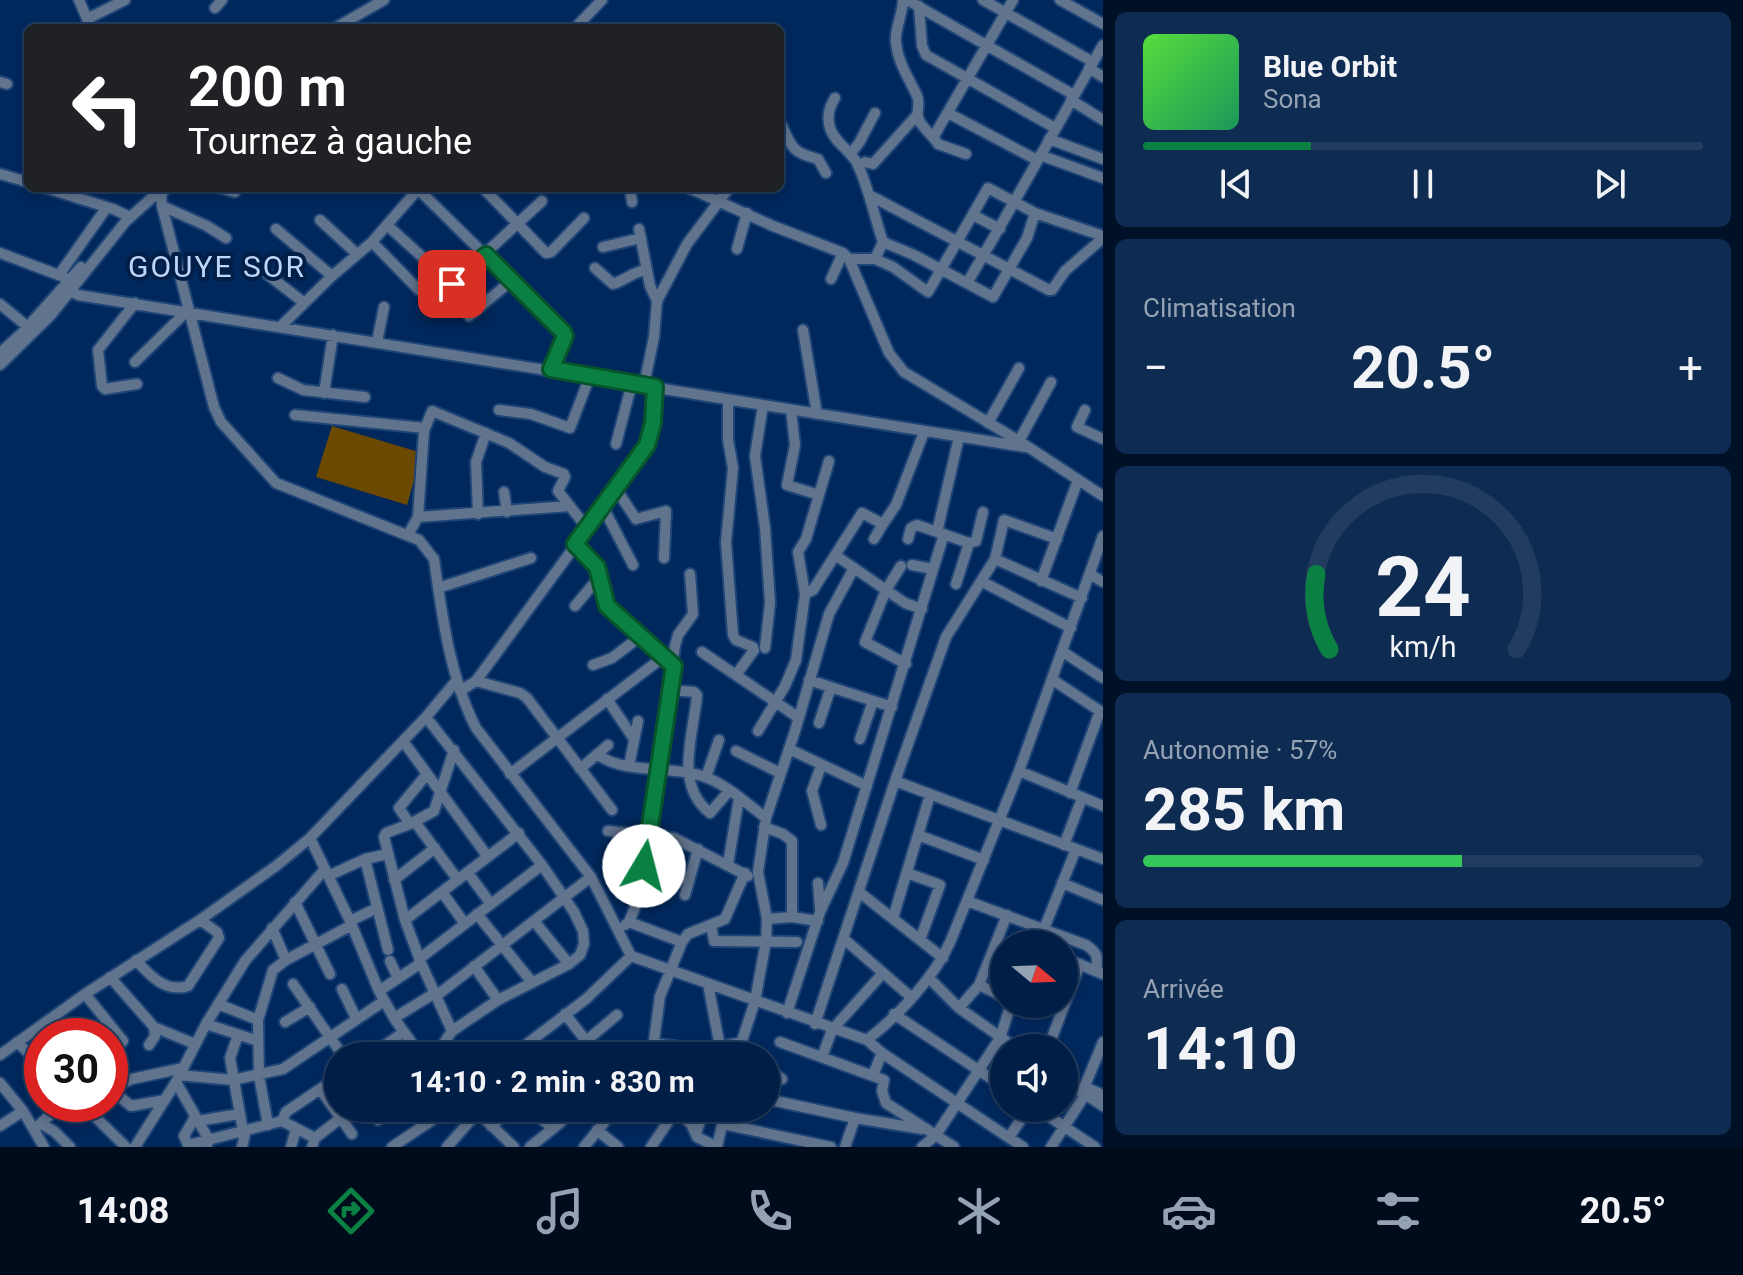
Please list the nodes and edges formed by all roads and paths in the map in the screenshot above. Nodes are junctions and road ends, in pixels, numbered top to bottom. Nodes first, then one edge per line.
1 (79, 0) edge
2 (125, 0) edge
3 (602, 0) edge
4 (905, 0) edge
5 (983, 0) edge
6 (1013, 0) edge
7 (1060, 0) edge
8 (381, 1) edge
9 (919, 6) junction
10 (1006, 13) junction
11 (89, 23) edge
12 (342, 24) edge
13 (579, 24) edge
14 (1103, 24) edge
15 (987, 45) junction
16 (1103, 45) edge
17 (1091, 65) junction
18 (1103, 77) edge
19 (967, 79) junction
20 (835, 98) dead end
21 (1073, 98) junction
22 (875, 113) dead end
23 (948, 113) junction
24 (917, 115) junction
25 (1103, 120) edge
26 (1055, 128) junction
27 (784, 130) edge
28 (934, 136) junction
29 (1049, 139) junction
30 (851, 153) junction
31 (966, 154) dead end
32 (1038, 157) junction
33 (1103, 159) edge
34 (858, 166) junction
35 (826, 173) dead end
36 (0, 174) edge
37 (1103, 178) edge
38 (24, 181) edge
39 (59, 192) edge
40 (415, 192) edge
41 (421, 192) edge
42 (487, 192) edge
43 (631, 192) edge
44 (699, 192) edge
45 (726, 192) edge
46 (157, 194) edge
47 (869, 195) junction
48 (720, 200) junction
49 (542, 201) dead end
50 (632, 202) dead end
51 (1015, 204) junction
52 (107, 207) junction
53 (747, 213) junction
54 (1035, 213) junction
55 (126, 215) junction
56 (973, 215) junction
57 (584, 218) dead end
58 (320, 220) dead end
59 (387, 225) junction
60 (518, 225) junction
61 (276, 229) dead end
62 (1000, 229) junction
63 (1103, 237) edge
64 (226, 238) dead end
65 (372, 242) junction
66 (883, 242) junction
67 (958, 243) junction
68 (80, 246) junction
69 (603, 247) dead end
70 (737, 249) dead end
71 (0, 253) edge
72 (357, 254) junction
73 (91, 255) junction
74 (486, 255) junction
75 (914, 255) junction
76 (846, 256) junction
77 (983, 256) junction
78 (72, 257) junction
79 (875, 259) junction
80 (82, 266) junction
81 (595, 268) dead end
82 (646, 270) junction
83 (942, 270) junction
84 (1009, 270) junction
85 (267, 274) dead end
86 (903, 275) junction
87 (332, 276) junction
88 (831, 279) dead end
89 (511, 281) junction
90 (66, 282) junction
91 (967, 283) junction
92 (419, 290) dead end
93 (657, 301) junction
94 (303, 302) junction
95 (135, 303) junction
96 (0, 304) edge
97 (384, 307) dead end
98 (189, 311) junction
99 (469, 316) dead end
100 (281, 326) junction
101 (28, 327) junction
102 (803, 330) dead end
103 (333, 335) junction
104 (377, 342) junction
105 (0, 353) edge
106 (135, 362) dead end
107 (0, 365) edge
108 (1019, 368) dead end
109 (551, 369) junction
110 (590, 376) junction
111 (278, 378) dead end
112 (1051, 382) dead end
113 (632, 383) junction
114 (137, 384) dead end
115 (650, 386) junction
116 (324, 393) junction
117 (365, 397) dead end
118 (728, 400) junction
119 (763, 405) junction
120 (499, 410) dead end
121 (791, 410) junction
122 (1085, 410) dead end
123 (817, 414) junction
124 (295, 415) dead end
125 (988, 423) junction
126 (425, 428) junction
127 (924, 432) junction
128 (486, 433) junction
129 (959, 437) junction
130 (1103, 439) edge
131 (616, 444) dead end
132 (1022, 444) junction
133 (829, 461) dead end
134 (1078, 480) junction
135 (616, 489) junction
136 (504, 492) dead end
137 (819, 495) junction
138 (1103, 496) edge
139 (570, 506) junction
140 (603, 507) junction
141 (507, 512) junction
142 (983, 512) dead end
143 (478, 514) junction
144 (418, 517) junction
145 (883, 524) junction
146 (587, 528) junction
147 (940, 533) junction
148 (408, 535) junction
149 (1103, 536) edge
150 (874, 539) dead end
151 (908, 539) dead end
152 (1057, 539) junction
153 (969, 543) junction
154 (575, 544) junction
155 (835, 555) junction
156 (531, 558) dead end
157 (664, 558) dead end
158 (995, 559) junction
159 (633, 565) dead end
160 (854, 568) junction
161 (933, 569) junction
162 (690, 574) dead end
163 (1090, 574) junction
164 (601, 575) junction
165 (981, 581) junction
166 (1041, 581) junction
167 (1103, 582) edge
168 (956, 584) dead end
169 (438, 588) junction
170 (886, 590) junction
171 (805, 594) junction
172 (1082, 598) junction
173 (575, 606) dead end
174 (922, 609) junction
175 (1071, 628) junction
176 (641, 636) junction
177 (765, 648) dead end
178 (702, 652) dead end
179 (1063, 652) junction
180 (662, 658) junction
181 (906, 664) junction
182 (593, 665) dead end
183 (674, 666) junction
184 (736, 675) junction
185 (1103, 678) edge
186 (809, 680) junction
187 (1053, 680) junction
188 (476, 681) junction
189 (458, 686) junction
190 (831, 687) junction
191 (670, 690) junction
192 (1103, 697) edge
193 (607, 699) junction
194 (777, 701) junction
195 (873, 701) junction
196 (892, 707) junction
197 (1100, 711) edge
198 (426, 717) junction
199 (799, 718) junction
200 (638, 721) dead end
201 (819, 723) dead end
202 (758, 731) dead end
203 (557, 737) junction
204 (634, 739) junction
205 (860, 739) dead end
206 (719, 740) dead end
207 (403, 741) junction
208 (608, 745) dead end
209 (789, 749) junction
210 (454, 750) junction
211 (736, 751) dead end
212 (597, 754) junction
213 (629, 766) junction
214 (821, 766) junction
215 (658, 768) junction
216 (580, 769) junction
217 (1019, 771) junction
218 (687, 772) junction
219 (780, 773) junction
220 (427, 774) junction
221 (510, 774) junction
222 (706, 777) junction
223 (895, 781) junction
224 (867, 786) junction
225 (440, 791) junction
226 (729, 791) junction
227 (1070, 793) junction
228 (930, 795) junction
229 (739, 798) junction
230 (1082, 798) junction
231 (1103, 806) edge
232 (612, 810) dead end
233 (999, 821) junction
234 (765, 822) junction
235 (412, 823) junction
236 (821, 825) dead end
237 (608, 831) dead end
238 (519, 833) junction
239 (918, 835) junction
240 (647, 836) junction
241 (310, 838) junction
242 (1064, 845) junction
243 (435, 848) junction
244 (698, 849) junction
245 (1076, 849) junction
246 (388, 854) junction
247 (488, 857) junction
248 (365, 859) junction
249 (1103, 859) edge
250 (984, 860) junction
251 (728, 864) junction
252 (542, 865) junction
253 (326, 872) junction
254 (468, 873) junction
255 (745, 873) junction
256 (907, 873) junction
257 (673, 875) dead end
258 (591, 877) junction
259 (394, 880) junction
260 (458, 880) junction
261 (689, 880) junction
262 (818, 883) dead end
263 (1062, 883) junction
264 (759, 885) junction
265 (442, 892) junction
266 (859, 892) junction
267 (685, 895) dead end
268 (564, 897) junction
269 (1103, 900) edge
270 (967, 901) junction
271 (295, 902) junction
272 (491, 904) junction
273 (377, 908) junction
274 (477, 914) junction
275 (1007, 915) junction
276 (819, 916) junction
277 (792, 917) junction
278 (893, 918) junction
279 (767, 919) junction
280 (200, 920) junction
281 (405, 920) junction
282 (534, 921) junction
283 (629, 922) junction
284 (351, 923) junction
285 (465, 924) junction
286 (711, 925) junction
287 (272, 928) junction
288 (1044, 929) junction
289 (618, 931) junction
290 (844, 939) junction
291 (920, 940) junction
292 (766, 941) junction
293 (682, 942) junction
294 (797, 942) dead end
295 (315, 945) junction
296 (502, 945) junction
297 (631, 956) junction
298 (943, 958) junction
299 (136, 960) junction
300 (286, 960) junction
301 (420, 961) junction
302 (569, 964) junction
303 (1080, 964) joint
304 (474, 966) junction
305 (669, 971) junction
306 (1100, 972) edge
307 (883, 973) junction
308 (330, 974) dead end
309 (110, 977) junction
310 (398, 978) junction
311 (929, 978) junction
312 (531, 981) junction
313 (293, 984) dead end
314 (708, 984) junction
315 (979, 985) junction
316 (342, 989) dead end
317 (990, 990) edge
318 (379, 991) junction
319 (85, 994) junction
320 (436, 994) junction
321 (911, 997) junction
322 (498, 1000) junction
323 (384, 1001) junction
324 (755, 1001) junction
325 (218, 1004) junction
326 (310, 1007) junction
327 (959, 1008) junction
328 (787, 1013) junction
329 (565, 1014) junction
330 (894, 1014) junction
331 (617, 1015) dead end
332 (104, 1018) edge
333 (356, 1018) junction
334 (394, 1018) junction
335 (258, 1020) junction
336 (285, 1022) dead end
337 (206, 1024) junction
338 (815, 1024) junction
339 (154, 1027) junction
340 (832, 1030) junction
341 (452, 1031) junction
342 (404, 1032) junction
343 (995, 1034) edge
344 (1053, 1034) edge
345 (238, 1035) junction
346 (330, 1037) junction
347 (867, 1040) junction
348 (258, 1041) junction
349 (532, 1041) edge
350 (586, 1041) joint
351 (17, 1042) junction
352 (333, 1042) edge
353 (389, 1042) edge
354 (411, 1042) edge
355 (445, 1042) edge
356 (653, 1042) edge
357 (719, 1042) edge
358 (740, 1042) edge
359 (780, 1042) dead end
360 (1103, 1042) edge
361 (195, 1044) junction
362 (149, 1045) dead end
363 (24, 1049) edge
364 (882, 1053) junction
365 (990, 1053) edge
366 (0, 1055) edge
367 (822, 1057) junction
368 (978, 1070) junction
369 (179, 1075) junction
370 (873, 1075) junction
371 (259, 1076) junction
372 (990, 1078) edge
373 (233, 1080) junction
374 (128, 1081) edge
375 (0, 1083) edge
376 (324, 1086) edge
377 (1078, 1088) edge
378 (320, 1089) junction
379 (1084, 1091) junction
380 (324, 1095) edge
381 (1103, 1095) edge
382 (165, 1100) junction
383 (780, 1102) edge
384 (957, 1103) junction
385 (128, 1104) edge
386 (1103, 1106) edge
387 (23, 1111) junction
388 (239, 1114) junction
389 (855, 1118) junction
390 (197, 1119) junction
391 (282, 1121) junction
392 (42, 1122) edge
393 (100, 1122) edge
394 (337, 1122) edge
395 (344, 1122) edge
396 (430, 1122) edge
397 (466, 1122) edge
398 (487, 1122) edge
399 (496, 1122) edge
400 (552, 1122) edge
401 (604, 1122) edge
402 (668, 1122) edge
403 (689, 1122) edge
404 (700, 1122) edge
405 (1019, 1122) edge
406 (1057, 1122) edge
407 (427, 1124) joint
408 (723, 1124) joint
409 (268, 1125) junction
410 (0, 1126) edge
411 (37, 1126) junction
412 (491, 1126) junction
413 (1064, 1127) junction
414 (296, 1129) junction
415 (597, 1130) junction
416 (244, 1131) junction
417 (932, 1132) junction
418 (696, 1133) junction
419 (352, 1134) dead end
420 (1009, 1137) junction
421 (208, 1143) edge
422 (313, 1143) edge
423 (509, 1145) edge
424 (449, 1146) edge
425 (654, 1146) edge
426 (713, 1146) edge
427 (951, 1146) edge
428 (44, 1147) edge
429 (70, 1147) edge
430 (126, 1147) edge
431 (135, 1147) edge
432 (242, 1147) edge
433 (291, 1147) edge
434 (392, 1147) edge
435 (530, 1147) edge
436 (584, 1147) edge
437 (618, 1147) edge
438 (831, 1147) edge
439 (845, 1147) edge
440 (922, 1147) edge
441 (1023, 1147) edge
442 (1051, 1147) edge
443 (1095, 1147) edge

1 - 11 street
2 - 11 street
3 - 13 street
4 - 9 street
4 - 24 street
5 - 10 street
6 - 10 street
7 - 14 street
8 - 12 street
9 - 15 street
9 - 19 street
10 - 15 street
10 - 17 street
15 - 19 street
15 - 21 street
16 - 17 street
17 - 18 street
17 - 21 street
19 - 23 street
19 - 26 street
20 - 30 street
21 - 25 street
21 - 26 street
22 - 30 street
23 - 28 street
23 - 32 street
24 - 28 street
24 - 34 street
26 - 29 street
27 - 35 street
28 - 31 street
29 - 32 street
29 - 33 street
30 - 34 street
32 - 37 street
32 - 51 street
34 - 47 street
36 - 38 street
39 - 52 street
40 - 59 street
41 - 74 street
42 - 60 street
43 - 50 street
44 - 48 street
45 - 48 street
46 - 55 street
46 - 64 street
46 - 90 street
46 - 98 street
47 - 66 street
47 - 67 street
48 - 53 street
48 - 93 street
49 - 60 street
51 - 54 street
51 - 56 street
51 - 62 street
52 - 55 street
52 - 68 street
53 - 70 street
53 - 76 street
54 - 63 street
54 - 84 street
55 - 73 street
56 - 62 street
56 - 67 street
57 - 60 street
58 - 72 street
59 - 65 street
59 - 74 street
60 - 74 street
61 - 87 street
62 - 77 street
63 - 84 street
65 - 72 street
65 - 92 street
66 - 75 street
66 - 79 street
67 - 77 street
67 - 83 street
68 - 73 street
68 - 78 street
69 - 82 street
71 - 90 street
72 - 87 street
73 - 80 street
74 - 89 street
75 - 83 street
75 - 86 street
76 - 79 street
76 - 88 street
76 - 125 street
77 - 84 street
77 - 91 street
78 - 80 street
78 - 90 street
79 - 86 street
80 - 90 street
81 - 82 street
82 - 93 street
83 - 86 street
83 - 91 street
84 - 91 street
85 - 94 street
87 - 94 street
89 - 99 street
89 - 109 street
90 - 95 street
90 - 101 street
90 - 107 street
93 - 115 street
94 - 100 street
95 - 98 street
95 - 114 street
96 - 101 street
97 - 104 street
98 - 100 street
98 - 106 street
98 - 148 street
100 - 103 street
101 - 105 street
102 - 123 street
103 - 104 street
103 - 116 street
104 - 109 street
108 - 125 street
109 - 110 street
110 - 113 street
110 - 120 street
111 - 116 street
112 - 132 street
113 - 115 street
113 - 131 street
115 - 118 street
115 - 135 street
116 - 117 street
118 - 119 street
118 - 184 street
119 - 121 street
119 - 177 street
121 - 123 street
121 - 137 street
122 - 130 street
123 - 127 street
124 - 126 street
125 - 132 street
126 - 128 street
126 - 144 street
127 - 129 street
127 - 145 street
128 - 139 street
128 - 143 street
129 - 132 street
129 - 147 street
132 - 134 street
133 - 137 street
134 - 138 street
134 - 152 street
135 - 140 street
135 - 157 street
136 - 141 street
137 - 171 street
139 - 141 street
139 - 146 street
140 - 146 street
140 - 159 street
141 - 143 street
142 - 153 street
143 - 144 street
144 - 148 street
145 - 150 street
145 - 155 street
146 - 154 street
147 - 151 street
147 - 153 street
147 - 161 street
148 - 169 street
149 - 163 street
152 - 158 street
152 - 166 street
153 - 168 street
154 - 164 street
154 - 188 street
155 - 160 street
155 - 171 street
156 - 169 street
158 - 165 street
158 - 166 street
160 - 170 street
160 - 186 street
161 - 170 street
161 - 174 street
162 - 183 street
163 - 167 street
163 - 172 street
164 - 173 street
164 - 176 street
165 - 175 street
165 - 223 street
166 - 172 street
169 - 189 street
170 - 174 street
170 - 181 street
171 - 194 street
172 - 175 street
174 - 181 street
175 - 179 street
176 - 180 street
176 - 182 street
178 - 184 street
179 - 185 street
179 - 187 street
180 - 183 street
180 - 193 street
181 - 196 street
183 - 191 street
184 - 194 street
186 - 190 street
186 - 199 street
187 - 197 street
187 - 217 street
188 - 189 street
188 - 203 street
189 - 198 street
189 - 221 street
190 - 195 street
190 - 201 street
191 - 215 street
191 - 218 street
192 - 197 street
193 - 203 street
193 - 204 street
194 - 199 street
194 - 202 street
195 - 196 street
195 - 205 street
196 - 224 street
197 - 227 street
198 - 207 street
198 - 210 street
199 - 209 street
200 - 204 street
203 - 216 street
203 - 221 street
204 - 213 street
206 - 222 street
207 - 220 street
207 - 241 street
208 - 212 street
209 - 214 street
209 - 219 street
210 - 225 street
210 - 238 street
211 - 219 street
212 - 213 street
212 - 216 street
213 - 215 street
214 - 224 street
214 - 236 street
215 - 218 street
215 - 240 street
216 - 232 street
217 - 227 street
217 - 233 street
218 - 222 street
218 - 226 street
219 - 234 street
220 - 225 street
220 - 235 street
221 - 258 street
222 - 226 street
223 - 228 street
223 - 266 street
224 - 276 street
225 - 235 street
225 - 247 street
226 - 229 street
227 - 230 street
228 - 233 street
228 - 239 street
229 - 234 street
229 - 251 street
230 - 231 street
230 - 242 street
233 - 242 street
233 - 250 street
234 - 264 street
234 - 277 street
235 - 243 street
235 - 246 street
237 - 240 street
238 - 247 street
238 - 252 street
239 - 250 street
239 - 256 street
240 - 244 street
240 - 283 street
241 - 253 street
241 - 280 street
242 - 245 street
243 - 259 street
243 - 260 street
244 - 251 street
244 - 261 street
245 - 249 street
245 - 263 street
246 - 248 street
246 - 259 street
247 - 254 street
248 - 253 street
248 - 273 street
250 - 270 street
251 - 255 street
252 - 268 street
252 - 272 street
253 - 271 street
253 - 284 street
254 - 260 street
254 - 272 street
255 - 264 street
255 - 286 street
256 - 278 street
256 - 291 street
257 - 261 street
258 - 268 street
258 - 289 street
259 - 281 street
260 - 265 street
261 - 267 street
262 - 276 street
263 - 269 street
263 - 288 street
264 - 279 street
265 - 281 street
265 - 285 street
266 - 278 street
266 - 290 street
268 - 282 street
268 - 302 street
270 - 275 street
270 - 298 street
271 - 287 street
271 - 295 street
272 - 274 street
273 - 284 street
273 - 310 street
274 - 285 street
274 - 296 street
275 - 288 street
275 - 315 street
276 - 277 street
276 - 328 street
277 - 279 street
278 - 291 street
279 - 292 street
280 - 299 street
280 - 299 street
281 - 301 street
282 - 296 street
282 - 302 street
283 - 289 street
283 - 293 street
284 - 295 street
284 - 318 street
285 - 301 street
286 - 292 street
286 - 293 street
287 - 300 street
287 - 325 street
288 - 306 street
289 - 297 street
290 - 307 street
290 - 338 street
291 - 298 street
292 - 294 street
292 - 324 street
293 - 305 street
295 - 300 street
295 - 308 street
296 - 304 street
296 - 312 street
297 - 305 street
297 - 329 street
298 - 311 street
299 - 309 street
300 - 335 street
301 - 310 street
301 - 320 street
302 - 312 street
303 - 306 street
303 - 344 street
304 - 320 street
304 - 322 street
305 - 314 street
305 - 356 street
307 - 321 street
307 - 340 street
309 - 319 street
309 - 339 street
310 - 318 street
311 - 321 street
311 - 327 street
312 - 322 street
313 - 326 street
314 - 324 street
314 - 357 street
315 - 317 street
315 - 327 street
316 - 333 street
318 - 323 street
319 - 332 street
319 - 351 street
320 - 334 street
320 - 341 street
321 - 330 street
322 - 341 street
323 - 333 street
323 - 334 street
324 - 328 street
324 - 358 street
325 - 335 street
325 - 337 street
326 - 336 street
326 - 346 street
327 - 343 street
328 - 338 street
329 - 349 street
329 - 350 street
330 - 347 street
330 - 368 street
331 - 350 street
333 - 346 street
334 - 342 street
335 - 348 street
337 - 345 street
337 - 361 street
338 - 340 street
339 - 361 street
339 - 362 street
340 - 347 street
340 - 367 street
341 - 355 street
342 - 353 street
342 - 354 street
345 - 348 street
345 - 373 street
346 - 352 street
346 - 371 street
347 - 364 street
348 - 371 street
351 - 363 street
351 - 366 street
359 - 367 street
360 - 379 street
361 - 369 street
364 - 370 street
364 - 384 street
365 - 368 street
367 - 370 street
368 - 372 street
368 - 384 street
369 - 373 street
369 - 374 street
369 - 382 street
369 - 390 street
370 - 417 street
371 - 373 street
371 - 409 street
373 - 388 street
375 - 387 street
376 - 378 street
377 - 379 street
378 - 380 street
378 - 391 street
379 - 381 street
379 - 386 street
379 - 413 street
382 - 385 street
382 - 431 street
383 - 389 street
384 - 417 street
384 - 420 street
387 - 410 street
387 - 411 street
388 - 390 street
388 - 416 street
389 - 417 street
389 - 439 street
390 - 421 street
390 - 421 street
391 - 409 street
391 - 414 street
392 - 411 street
393 - 430 street
394 - 422 street
395 - 419 street
396 - 407 street
397 - 424 street
398 - 412 street
399 - 412 street
400 - 435 street
401 - 415 street
402 - 425 street
403 - 418 street
404 - 418 street
405 - 420 street
406 - 413 street
407 - 434 street
408 - 426 street
408 - 438 street
409 - 416 street
411 - 428 street
411 - 429 street
412 - 423 street
413 - 442 street
413 - 443 street
414 - 422 street
414 - 433 street
415 - 436 street
415 - 437 street
416 - 421 street
416 - 432 street
417 - 427 street
417 - 440 street
418 - 426 street
420 - 441 street

